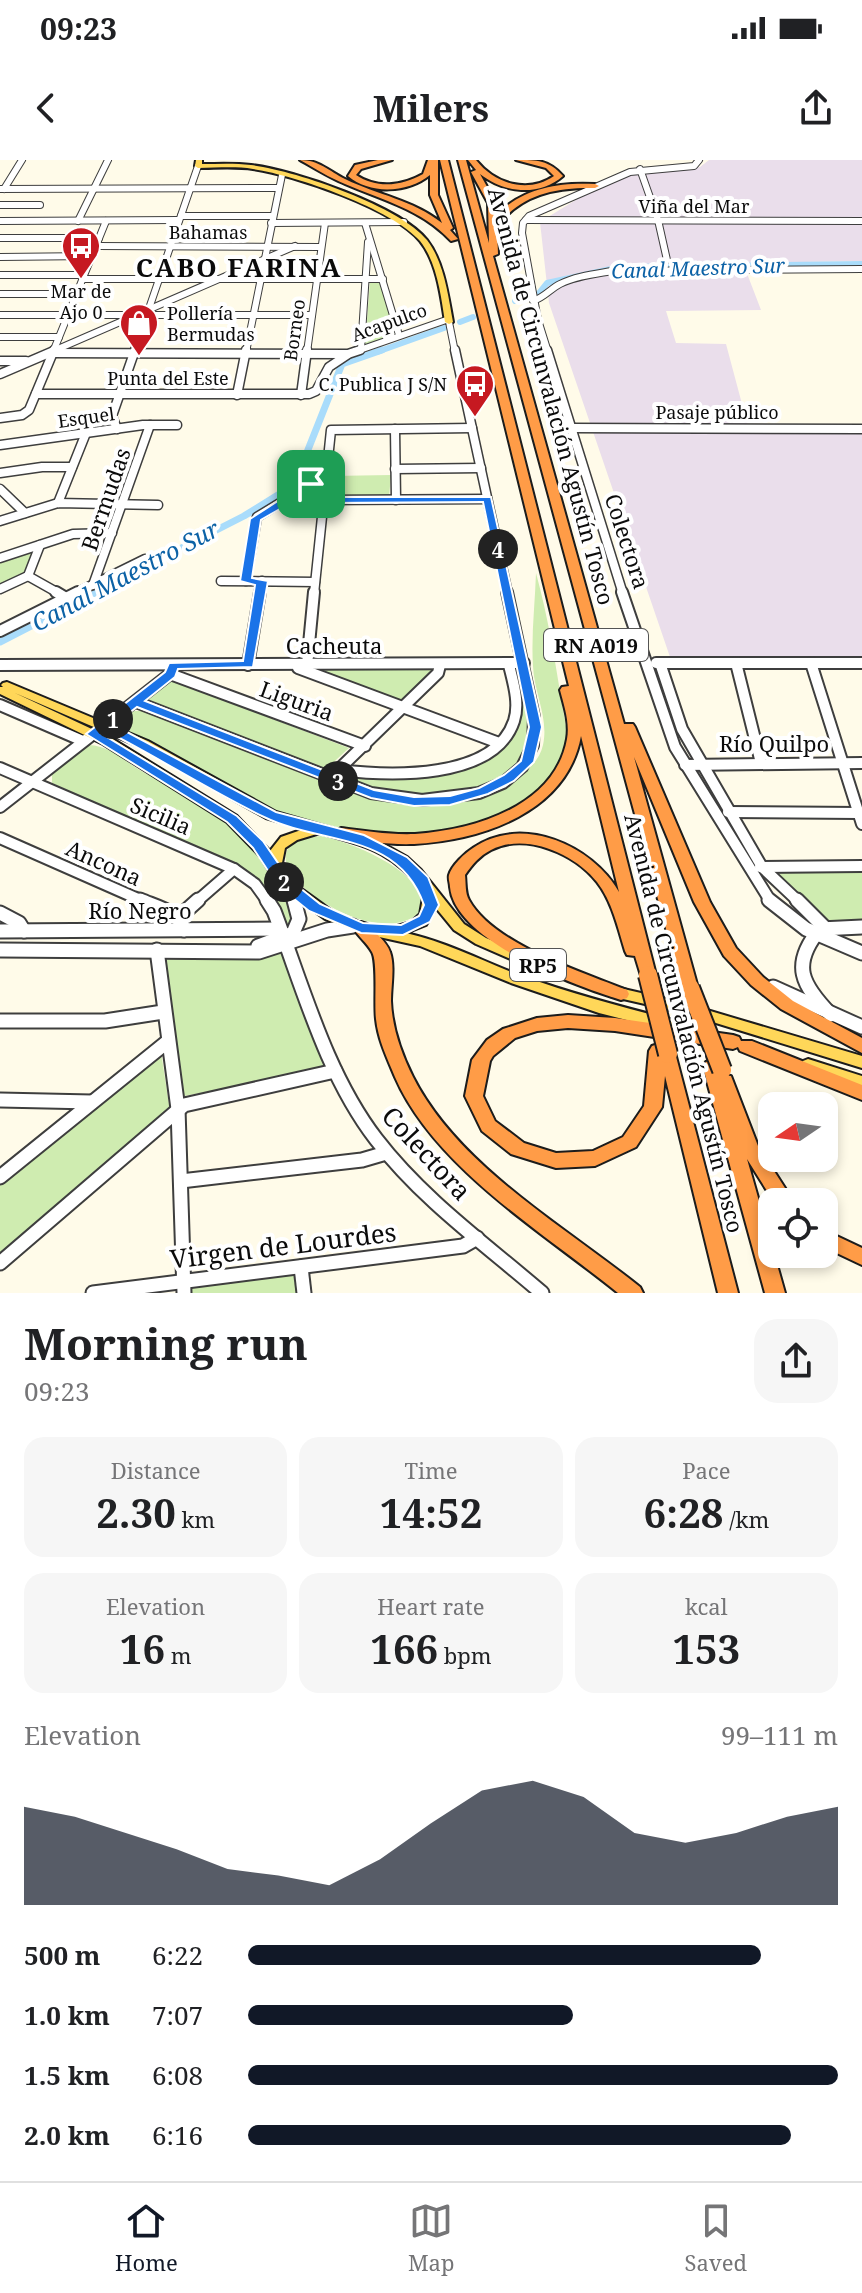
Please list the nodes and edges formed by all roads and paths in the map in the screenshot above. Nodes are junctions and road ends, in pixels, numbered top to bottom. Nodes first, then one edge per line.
1 (22, 160) edge
2 (108, 160) edge
3 (218, 160) edge
4 (304, 160) edge
5 (388, 160) edge
6 (433, 160) edge
7 (444, 160) edge
8 (462, 160) edge
9 (471, 160) edge
10 (520, 160) edge
11 (699, 160) edge
12 (232, 162) edge
13 (199, 163) edge
14 (640, 169) junction
15 (282, 175) junction
16 (595, 186) junction
17 (190, 188) junction
18 (279, 188) junction
19 (2, 189) edge
20 (49, 189) junction
21 (94, 189) junction
22 (0, 205) edge
23 (40, 205) junction
24 (180, 218) junction
25 (272, 219) junction
26 (526, 220) junction
27 (658, 220) junction
28 (0, 221) edge
29 (31, 221) junction
30 (78, 221) junction
31 (106, 221) junction
32 (862, 221) edge
33 (404, 222) junction
34 (325, 223) junction
35 (365, 223) junction
36 (493, 227) junction
37 (0, 238) edge
38 (454, 239) junction
39 (98, 242) junction
40 (170, 246) junction
41 (295, 246) junction
42 (266, 247) junction
43 (321, 247) junction
44 (371, 255) junction
45 (92, 256) junction
46 (0, 257) edge
47 (264, 260) junction
48 (667, 260) dead end
49 (862, 269) edge
50 (0, 275) edge
51 (84, 277) junction
52 (494, 278) junction
53 (159, 279) junction
54 (220, 279) junction
55 (260, 279) junction
56 (317, 279) junction
57 (364, 279) junction
58 (383, 279) junction
59 (477, 293) junction
60 (0, 294) edge
61 (77, 294) junction
62 (533, 301) junction
63 (145, 314) junction
64 (0, 315) edge
65 (68, 315) junction
66 (95, 315) dead end
67 (253, 315) junction
68 (312, 315) junction
69 (449, 321) junction
70 (399, 335) junction
71 (0, 337) edge
72 (59, 337) junction
73 (361, 349) junction
74 (52, 353) junction
75 (134, 353) junction
76 (245, 353) junction
77 (307, 353) junction
78 (348, 354) junction
79 (0, 361) edge
80 (31, 361) junction
81 (0, 374) edge
82 (36, 394) junction
83 (120, 394) junction
84 (237, 395) junction
85 (301, 395) junction
86 (0, 418) edge
87 (150, 425) junction
88 (177, 425) dead end
89 (472, 428) junction
90 (571, 428) junction
91 (117, 429) junction
92 (395, 429) junction
93 (862, 429) edge
94 (86, 433) junction
95 (0, 445) edge
96 (72, 467) junction
97 (481, 468) junction
98 (395, 469) junction
99 (4, 472) edge
100 (324, 484) junction
101 (0, 487) edge
102 (487, 499) junction
103 (323, 500) junction
104 (396, 500) junction
105 (58, 503) junction
106 (122, 505) junction
107 (158, 505) dead end
108 (25, 513) junction
109 (0, 521) edge
110 (112, 533) junction
111 (40, 545) junction
112 (570, 551) junction
113 (0, 558) edge
114 (145, 559) dead end
115 (28, 576) junction
116 (221, 581) dead end
117 (246, 581) junction
118 (262, 581) junction
119 (315, 582) junction
120 (93, 585) junction
121 (0, 589) edge
122 (66, 598) junction
123 (0, 631) edge
124 (568, 654) junction
125 (644, 662) junction
126 (524, 663) junction
127 (660, 663) junction
128 (736, 663) junction
129 (811, 663) junction
130 (862, 663) edge
131 (0, 665) edge
132 (248, 665) junction
133 (293, 665) junction
134 (307, 665) junction
135 (440, 665) junction
136 (509, 665) junction
137 (172, 670) junction
138 (0, 682) edge
139 (0, 690) edge
140 (136, 702) junction
141 (0, 705) edge
142 (405, 708) junction
143 (105, 725) junction
144 (88, 737) junction
145 (499, 743) junction
146 (365, 746) junction
147 (702, 763) junction
148 (761, 763) junction
149 (842, 763) junction
150 (862, 763) edge
151 (685, 765) junction
152 (0, 768) edge
153 (339, 770) junction
154 (329, 777) junction
155 (31, 782) junction
156 (0, 807) edge
157 (730, 812) junction
158 (714, 813) junction
159 (860, 819) edge
160 (339, 832) junction
161 (0, 838) edge
162 (862, 866) edge
163 (746, 867) junction
164 (762, 867) junction
165 (234, 869) junction
166 (281, 880) junction
167 (422, 880) junction
168 (0, 913) edge
169 (181, 924) junction
170 (862, 927) edge
171 (361, 928) junction
172 (0, 931) edge
173 (24, 931) junction
174 (820, 931) junction
175 (283, 939) junction
176 (0, 950) edge
177 (157, 950) junction
178 (862, 953) edge
179 (738, 961) junction
180 (644, 974) junction
181 (621, 994) junction
182 (163, 1012) junction
183 (831, 1015) junction
184 (0, 1021) edge
185 (862, 1027) edge
186 (167, 1042) junction
187 (740, 1044) junction
188 (862, 1046) edge
189 (663, 1052) junction
190 (862, 1065) edge
191 (717, 1069) junction
192 (335, 1071) junction
193 (862, 1084) edge
194 (862, 1093) edge
195 (0, 1100) edge
196 (92, 1102) junction
197 (178, 1109) junction
198 (386, 1153) junction
199 (0, 1177) edge
200 (181, 1181) junction
201 (775, 1188) edge
202 (477, 1238) junction
203 (838, 1245) edge
204 (862, 1257) edge
205 (0, 1263) edge
206 (301, 1267) junction
207 (184, 1287) edge
208 (93, 1293) edge
209 (304, 1293) edge
210 (542, 1293) edge
211 (633, 1293) edge
212 (728, 1293) edge
213 (775, 1293) edge

1 - 19 street
2 - 21 street
3 - 12 main road
4 - 38 highway
5 - 6 highway
6 - 38 highway
7 - 59 highway, Avenida de Circunvalación Agustín Tosco / RN A019
8 - 52 highway, Avenida de Circunvalación Agustín Tosco / RN A019
9 - 10 highway
9 - 36 highway
11 - 14 street
12 - 13 main road
12 - 15 main road
13 - 17 street, Bermudas
14 - 16 street
14 - 27 street
15 - 18 street
15 - 33 main road
16 - 26 street
16 - 36 highway
17 - 18 street
17 - 21 street
17 - 24 street, Bermudas
18 - 25 street
19 - 20 street
20 - 21 street
20 - 23 street
21 - 30 street
22 - 23 street
23 - 29 street
24 - 25 street
24 - 31 street
24 - 40 street, Bermudas
25 - 34 street
25 - 42 street
26 - 27 street, Viña del Mar
26 - 62 street, Colectora
27 - 32 street, Viña del Mar
27 - 48 street
28 - 29 street
29 - 30 street
30 - 31 street
31 - 39 street
33 - 35 street
33 - 69 main road
34 - 35 street
34 - 43 street, Borneo
35 - 44 street
36 - 52 highway
37 - 39 street, Bahamas
38 - 59 highway
39 - 40 street, Bahamas
39 - 45 street
40 - 42 street, Bahamas
40 - 53 street, Bermudas
41 - 42 street, Bahamas
41 - 43 street, Bahamas
41 - 47 street
42 - 47 street
43 - 56 street, Borneo
44 - 57 street
44 - 58 street
45 - 46 street
45 - 51 street
47 - 54 street
47 - 55 street
49 - 62 street
50 - 51 street
51 - 53 street
51 - 61 street
52 - 112 highway, Avenida de Circunvalación Agustín Tosco / RN A019
53 - 54 street
53 - 63 street, Bermudas
54 - 55 street
54 - 63 street
55 - 56 street
55 - 67 street
56 - 57 street
56 - 68 street, Borneo
57 - 58 street
57 - 73 street
58 - 70 street
59 - 124 highway, Avenida de Circunvalación Agustín Tosco / RN A019
60 - 61 street
61 - 65 street
62 - 90 street, Colectora
63 - 66 street
63 - 67 street
63 - 74 street
63 - 75 street, Bermudas
64 - 65 street
65 - 72 street
67 - 68 street
67 - 76 street
68 - 77 street, Borneo
69 - 70 street, Acapulco
69 - 89 street
70 - 73 street, Acapulco
71 - 72 street
72 - 74 street
73 - 78 street, Acapulco
74 - 75 street, Acapulco
74 - 80 street
74 - 82 street
75 - 76 street, Acapulco
75 - 83 street, Bermudas
76 - 77 street, Acapulco
76 - 84 street
77 - 78 street, Acapulco
77 - 85 street, Borneo
78 - 85 street
79 - 80 street
80 - 81 street
82 - 83 street, Punta del Este
82 - 86 street
83 - 84 street, Punta del Este
83 - 91 street, Bermudas
84 - 85 street, Punta del Este
87 - 88 street, Esquel
87 - 91 street, Esquel
87 - 106 street, Bermudas
89 - 92 street
89 - 97 street
90 - 93 street, Pasaje público
90 - 125 street, Colectora
91 - 94 street, Esquel
92 - 98 street
92 - 100 street
94 - 95 street, Esquel
94 - 96 street
96 - 99 street
96 - 105 street
97 - 98 street
97 - 102 street
98 - 104 street
99 - 101 street
100 - 103 street
100 - 117 street
101 - 108 street
102 - 104 street
102 - 126 street
103 - 104 street
103 - 119 street
105 - 106 street
105 - 108 street
106 - 107 street
106 - 110 street, Bermudas
108 - 109 street
110 - 111 street
110 - 120 street, Bermudas
111 - 113 street
111 - 115 street
112 - 179 highway
112 - 191 highway, Avenida de Circunvalación Agustín Tosco / RN A019, bridge
114 - 120 street
115 - 121 street
115 - 122 street
116 - 117 street
117 - 118 street
118 - 119 street
118 - 132 street
119 - 134 street
120 - 122 street
122 - 123 street
124 - 160 highway
124 - 180 highway, Avenida de Circunvalación Agustín Tosco / RN A019
125 - 127 street
125 - 151 street, Colectora
126 - 136 street, Cacheuta
126 - 154 street
127 - 128 street
127 - 147 street
128 - 129 street
128 - 148 street
129 - 130 street
129 - 149 street
131 - 137 street, Cacheuta
132 - 133 street, Cacheuta
132 - 137 street, Cacheuta
133 - 134 street, Cacheuta
133 - 142 street
134 - 135 street, Cacheuta
135 - 136 street, Cacheuta
135 - 142 street
136 - 145 street
137 - 140 street
137 - 146 street, Liguria
138 - 143 main road
139 - 144 main road
140 - 143 street
140 - 154 street
141 - 144 street
142 - 145 street
142 - 146 street
143 - 144 street
143 - 160 main road
144 - 155 street
144 - 166 main road
145 - 153 street
146 - 153 street
147 - 148 street, Río Quilpo
147 - 151 street, Río Quilpo
147 - 157 street
148 - 149 street, Río Quilpo
149 - 150 street, Río Quilpo
149 - 159 street
151 - 158 street, Colectora
152 - 155 street, Sicilia
153 - 154 street
155 - 156 street
155 - 165 street, Sicilia
157 - 158 street
157 - 159 street
157 - 164 street
158 - 163 street, Colectora
160 - 166 main road
160 - 167 main road
161 - 169 street, Ancona
162 - 164 street
163 - 164 street
163 - 174 street, Colectora
164 - 174 street
165 - 169 street
165 - 175 street, Sicilia
166 - 171 main road
166 - 175 street
167 - 171 main road
167 - 181 main road, RP5
168 - 173 street
169 - 173 street, Río Negro
169 - 175 street, Río Negro
170 - 174 street
171 - 175 street
171 - 187 main road, RP5
171 - 211 highway
172 - 173 street, Río Negro
174 - 178 street
174 - 183 street
175 - 177 street, Río Negro
175 - 192 street, Colectora
176 - 177 street, Río Negro
177 - 182 street
179 - 183 street
179 - 188 highway
180 - 181 highway
180 - 189 highway, Avenida de Circunvalación Agustín Tosco / RN A019, bridge
181 - 190 main road, RP5
182 - 184 street
182 - 186 street
183 - 185 street
186 - 196 street
186 - 197 street
187 - 189 highway, Avenida de Circunvalación Agustín Tosco
187 - 193 main road, RP5
187 - 194 highway, Avenida de Circunvalación Agustín Tosco
189 - 212 highway, Avenida de Circunvalación Agustín Tosco
191 - 201 highway
191 - 213 highway, Avenida de Circunvalación Agustín Tosco
192 - 197 street
192 - 198 street, Colectora
195 - 196 street
196 - 199 street
197 - 200 street
197 - 205 street
198 - 200 street
198 - 202 street, Colectora
200 - 207 street
202 - 206 street, Virgen de Lourdes
202 - 210 street, Colectora
203 - 204 highway
206 - 207 street, Virgen de Lourdes
206 - 209 street
207 - 208 street, Virgen de Lourdes

